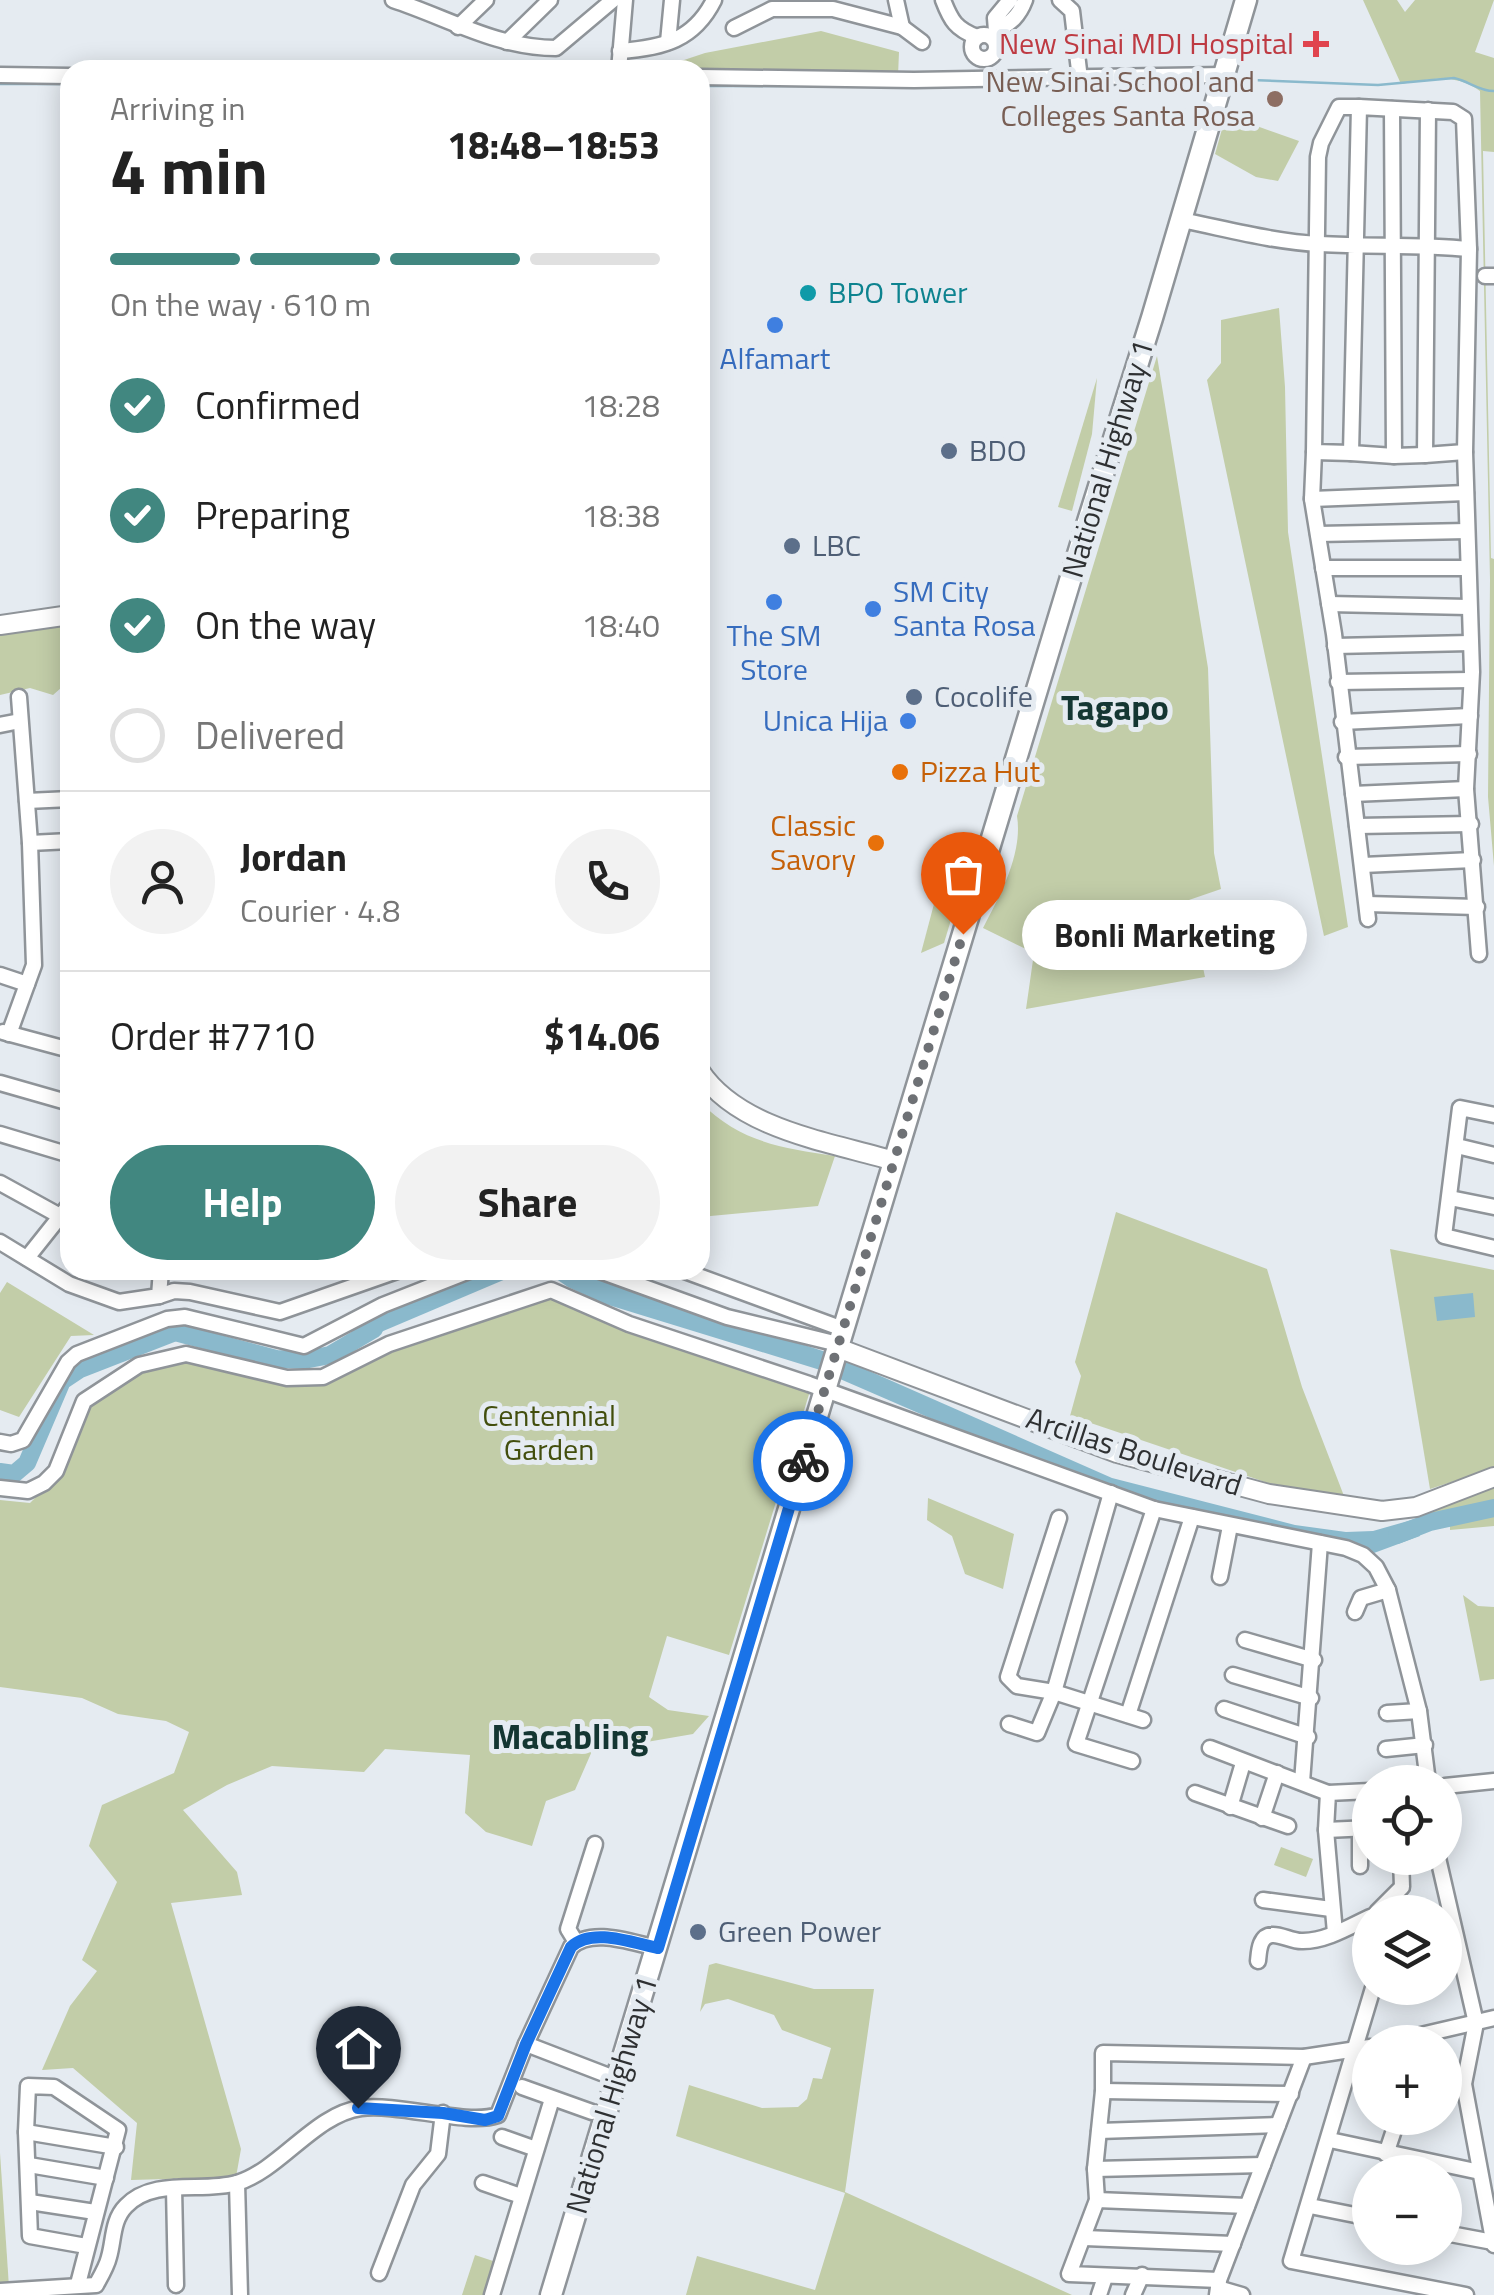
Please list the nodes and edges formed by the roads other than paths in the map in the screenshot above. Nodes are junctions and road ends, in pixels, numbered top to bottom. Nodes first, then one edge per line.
1 (393, 0) edge
2 (486, 0) edge
3 (550, 0) edge
4 (613, 0) edge
5 (624, 0) edge
6 (672, 0) edge
7 (714, 0) edge
8 (896, 0) edge
9 (943, 0) edge
10 (1010, 0) edge
11 (1025, 0) edge
12 (1060, 0) edge
13 (1246, 0) edge
14 (424, 4) edge
15 (774, 4) edge
16 (902, 26) junction
17 (458, 27) junction
18 (734, 28) dead end
19 (988, 36) junction
20 (506, 42) junction
21 (668, 42) junction
22 (922, 42) dead end
23 (620, 51) junction
24 (620, 60) edge
25 (1224, 75) junction
26 (0, 76) edge
27 (60, 76) edge
28 (710, 77) edge
29 (1080, 78) junction
30 (1359, 107) junction
31 (1392, 109) junction
32 (1428, 110) junction
33 (1180, 224) junction
34 (1318, 244) junction
35 (1356, 244) junction
36 (1426, 245) junction
37 (1392, 246) junction
38 (1469, 249) junction
39 (1481, 275) edge
40 (1314, 452) junction
41 (1466, 452) junction
42 (1351, 454) junction
43 (1425, 455) junction
44 (1394, 456) junction
45 (1466, 493) junction
46 (1312, 499) junction
47 (1467, 531) junction
48 (1318, 534) junction
49 (1324, 568) junction
50 (1468, 568) junction
51 (1329, 604) junction
52 (1468, 607) junction
53 (60, 614) edge
54 (0, 621) edge
55 (1470, 643) junction
56 (1334, 646) junction
57 (1471, 680) junction
58 (1338, 682) junction
59 (19, 697) dead end
60 (1470, 716) junction
61 (20, 721) junction
62 (1342, 722) junction
63 (0, 724) edge
64 (1468, 754) junction
65 (1346, 757) junction
66 (1466, 789) junction
67 (1353, 794) junction
68 (60, 799) edge
69 (27, 801) junction
70 (1470, 824) junction
71 (1358, 826) junction
72 (60, 842) edge
73 (30, 843) junction
74 (1473, 860) junction
75 (1362, 864) junction
76 (1478, 906) junction
77 (1479, 954) dead end
78 (0, 975) edge
79 (26, 984) junction
80 (4, 1032) edge
81 (60, 1047) edge
82 (0, 1083) edge
83 (710, 1084) edge
84 (60, 1099) edge
85 (1494, 1115) edge
86 (1, 1137) edge
87 (1457, 1146) junction
88 (60, 1152) edge
89 (1494, 1156) edge
90 (894, 1161) junction
91 (0, 1182) edge
92 (1450, 1198) junction
93 (1494, 1207) edge
94 (60, 1208) edge
95 (60, 1216) edge
96 (0, 1242) edge
97 (1494, 1248) edge
98 (27, 1258) junction
99 (60, 1278) edge
100 (63, 1280) edge
101 (72, 1280) edge
102 (160, 1280) edge
103 (370, 1280) edge
104 (447, 1280) edge
105 (625, 1280) edge
106 (704, 1280) edge
107 (69, 1284) junction
108 (159, 1296) junction
109 (839, 1340) junction
110 (825, 1390) junction
111 (0, 1442) edge
112 (1494, 1477) edge
113 (0, 1488) edge
114 (1110, 1492) junction
115 (1154, 1509) junction
116 (1192, 1517) junction
117 (1059, 1518) dead end
118 (1230, 1526) junction
119 (1320, 1543) junction
120 (1220, 1576) dead end
121 (1388, 1590) junction
122 (1355, 1612) dead end
123 (1245, 1640) dead end
124 (1314, 1660) junction
125 (1234, 1674) dead end
126 (1054, 1692) junction
127 (1311, 1698) junction
128 (1089, 1702) junction
129 (1224, 1710) dead end
130 (1418, 1711) junction
131 (1387, 1713) dead end
132 (1128, 1715) junction
133 (1144, 1720) dead end
134 (1010, 1724) dead end
135 (1308, 1737) junction
136 (1425, 1745) junction
137 (1210, 1748) dead end
138 (1386, 1749) dead end
139 (1132, 1761) dead end
140 (1243, 1764) junction
141 (1427, 1765) edge
142 (1277, 1773) junction
143 (1302, 1782) junction
144 (1494, 1782) edge
145 (1462, 1785) edge
146 (1352, 1792) edge
147 (1195, 1793) dead end
148 (1328, 1793) junction
149 (1230, 1807) junction
150 (1262, 1818) junction
151 (1288, 1826) dead end
152 (1352, 1829) edge
153 (1326, 1830) junction
154 (595, 1844) dead end
155 (1263, 1900) dead end
156 (1331, 1909) junction
157 (1352, 1925) edge
158 (1335, 1933) junction
159 (576, 1942) junction
160 (658, 1948) junction
161 (1258, 1961) dead end
162 (1462, 1971) edge
163 (1494, 2018) edge
164 (1476, 2023) junction
165 (1462, 2026) edge
166 (526, 2044) junction
167 (1352, 2050) edge
168 (1304, 2057) junction
169 (617, 2078) junction
170 (1352, 2079) edge
171 (1464, 2084) joint
172 (522, 2087) dead end
173 (1103, 2091) junction
174 (1291, 2094) junction
175 (552, 2099) junction
176 (592, 2112) dead end
177 (443, 2113) junction
178 (1278, 2126) junction
179 (1099, 2131) junction
180 (26, 2132) junction
181 (1392, 2135) edge
182 (502, 2137) dead end
183 (1330, 2140) junction
184 (116, 2146) junction
185 (536, 2149) junction
186 (1386, 2154) junction
187 (30, 2165) junction
188 (1263, 2165) junction
189 (1095, 2168) junction
190 (1480, 2172) junction
191 (106, 2178) junction
192 (236, 2183) junction
193 (484, 2183) dead end
194 (174, 2188) junction
195 (521, 2196) junction
196 (1096, 2200) junction
197 (30, 2202) junction
198 (1247, 2206) junction
199 (1310, 2206) junction
200 (95, 2212) junction
201 (1352, 2214) edge
202 (1462, 2237) edge
203 (1084, 2238) junction
204 (1233, 2244) junction
205 (1494, 2244) edge
206 (86, 2246) junction
207 (379, 2274) dead end
208 (1142, 2275) junction
209 (1105, 2278) junction
210 (78, 2284) junction
211 (176, 2286) dead end
212 (1218, 2288) edge
213 (0, 2291) edge
214 (240, 2295) edge
215 (492, 2295) edge
216 (550, 2295) edge
217 (1099, 2295) edge
218 (1133, 2295) edge
219 (1242, 2295) edge
220 (1466, 2295) edge

1 - 14 street
2 - 17 street
3 - 20 street
4 - 20 street
5 - 23 street
6 - 21 street
7 - 21 street
8 - 16 street
9 - 19 street
10 - 19 street
11 - 19 street
12 - 29 street
13 - 25 highway, National Highway 1
14 - 17 street
15 - 16 street
15 - 18 street
16 - 22 street
17 - 20 street
21 - 23 street
23 - 24 street
25 - 29 street
25 - 33 highway, National Highway 1
26 - 27 street
28 - 29 street
30 - 31 street
30 - 34 street
30 - 35 street
31 - 32 street
31 - 37 street
32 - 36 street
32 - 38 street
33 - 34 street
33 - 90 highway, National Highway 1
34 - 35 street
34 - 40 street
35 - 37 street
35 - 42 street
36 - 37 street
36 - 38 street
36 - 43 street
37 - 44 street
38 - 39 street
39 - 41 street
40 - 42 street
40 - 46 street
41 - 43 street
41 - 45 street
42 - 44 street
43 - 44 street
45 - 46 street
45 - 47 street
46 - 48 street
47 - 48 street
47 - 50 street
48 - 49 street
49 - 50 street
49 - 51 street
50 - 52 street
51 - 52 street
51 - 56 street
52 - 55 street
53 - 54 main road
55 - 56 street
55 - 57 street
56 - 58 street
57 - 58 street
57 - 60 street
58 - 62 street
59 - 61 street
60 - 62 street
60 - 64 street
61 - 63 street
61 - 69 street
62 - 65 street
64 - 65 street
64 - 66 street
65 - 67 street
66 - 67 street
66 - 70 street
67 - 71 street
68 - 69 street
69 - 73 street
70 - 71 street
70 - 74 street
71 - 75 street
72 - 73 street
73 - 79 street
74 - 75 street
74 - 76 street
75 - 76 street
76 - 77 street
78 - 79 street
79 - 80 street
80 - 81 street
82 - 84 street
83 - 90 main road
85 - 87 street
86 - 88 street
87 - 89 street
87 - 92 street
90 - 109 highway, National Highway 1
91 - 94 street
92 - 93 street
92 - 97 street
95 - 98 street
96 - 98 street
98 - 99 street
100 - 107 street
101 - 107 street
102 - 108 street
103 - 108 street
104 - 111 street
105 - 109 street
106 - 109 street
107 - 108 street
109 - 110 highway, National Highway 1
109 - 112 main road, Arcillas Boulevard
110 - 113 street
110 - 114 street
110 - 160 highway, National Highway 1
114 - 115 street
114 - 126 street
115 - 116 street
115 - 128 street
116 - 118 street
116 - 132 street
117 - 126 street
118 - 119 street
118 - 120 street
119 - 121 street
119 - 124 street
121 - 122 street
121 - 130 street
123 - 124 street
124 - 127 street
125 - 127 street
126 - 128 street
126 - 134 street
127 - 135 street
128 - 132 street
128 - 139 street
129 - 135 street
130 - 131 street
130 - 136 street
132 - 133 street
135 - 143 street
136 - 138 street
136 - 141 street
137 - 140 street
140 - 142 street
140 - 149 street
142 - 143 street
142 - 150 street
143 - 148 street
144 - 145 street
146 - 148 street
147 - 149 street
148 - 153 street
149 - 150 street
150 - 151 street
152 - 153 street
153 - 156 street
154 - 159 street
155 - 156 street
156 - 158 street
157 - 158 street
158 - 161 street
159 - 160 street
159 - 166 street
160 - 169 highway, National Highway 1
162 - 164 street
163 - 164 street
164 - 165 street
164 - 171 street
166 - 169 street
166 - 177 street
167 - 168 street
168 - 173 street
168 - 174 street
169 - 216 highway, National Highway 1
170 - 183 street
171 - 190 street
172 - 175 street
173 - 174 street
173 - 179 street
174 - 178 street
175 - 176 street
175 - 185 street
177 - 192 street
177 - 207 street
178 - 179 street
178 - 188 street
179 - 189 street
180 - 184 street
180 - 184 street
180 - 187 street
181 - 186 street
182 - 185 street
183 - 186 street
183 - 199 street
184 - 191 street
185 - 195 street
186 - 190 street
187 - 191 street
187 - 197 street
188 - 189 street
188 - 198 street
189 - 196 street
190 - 205 street
191 - 200 street
192 - 194 street
192 - 214 street
193 - 195 street
194 - 210 street
194 - 211 street
195 - 215 street
196 - 198 street
196 - 203 street
197 - 200 street
197 - 206 street
198 - 204 street
199 - 201 street
199 - 220 street
200 - 206 street
202 - 205 street
203 - 204 street
203 - 209 street
204 - 212 street
206 - 210 street
208 - 209 street
208 - 212 street
208 - 218 street
209 - 217 street
210 - 213 street
212 - 219 street

